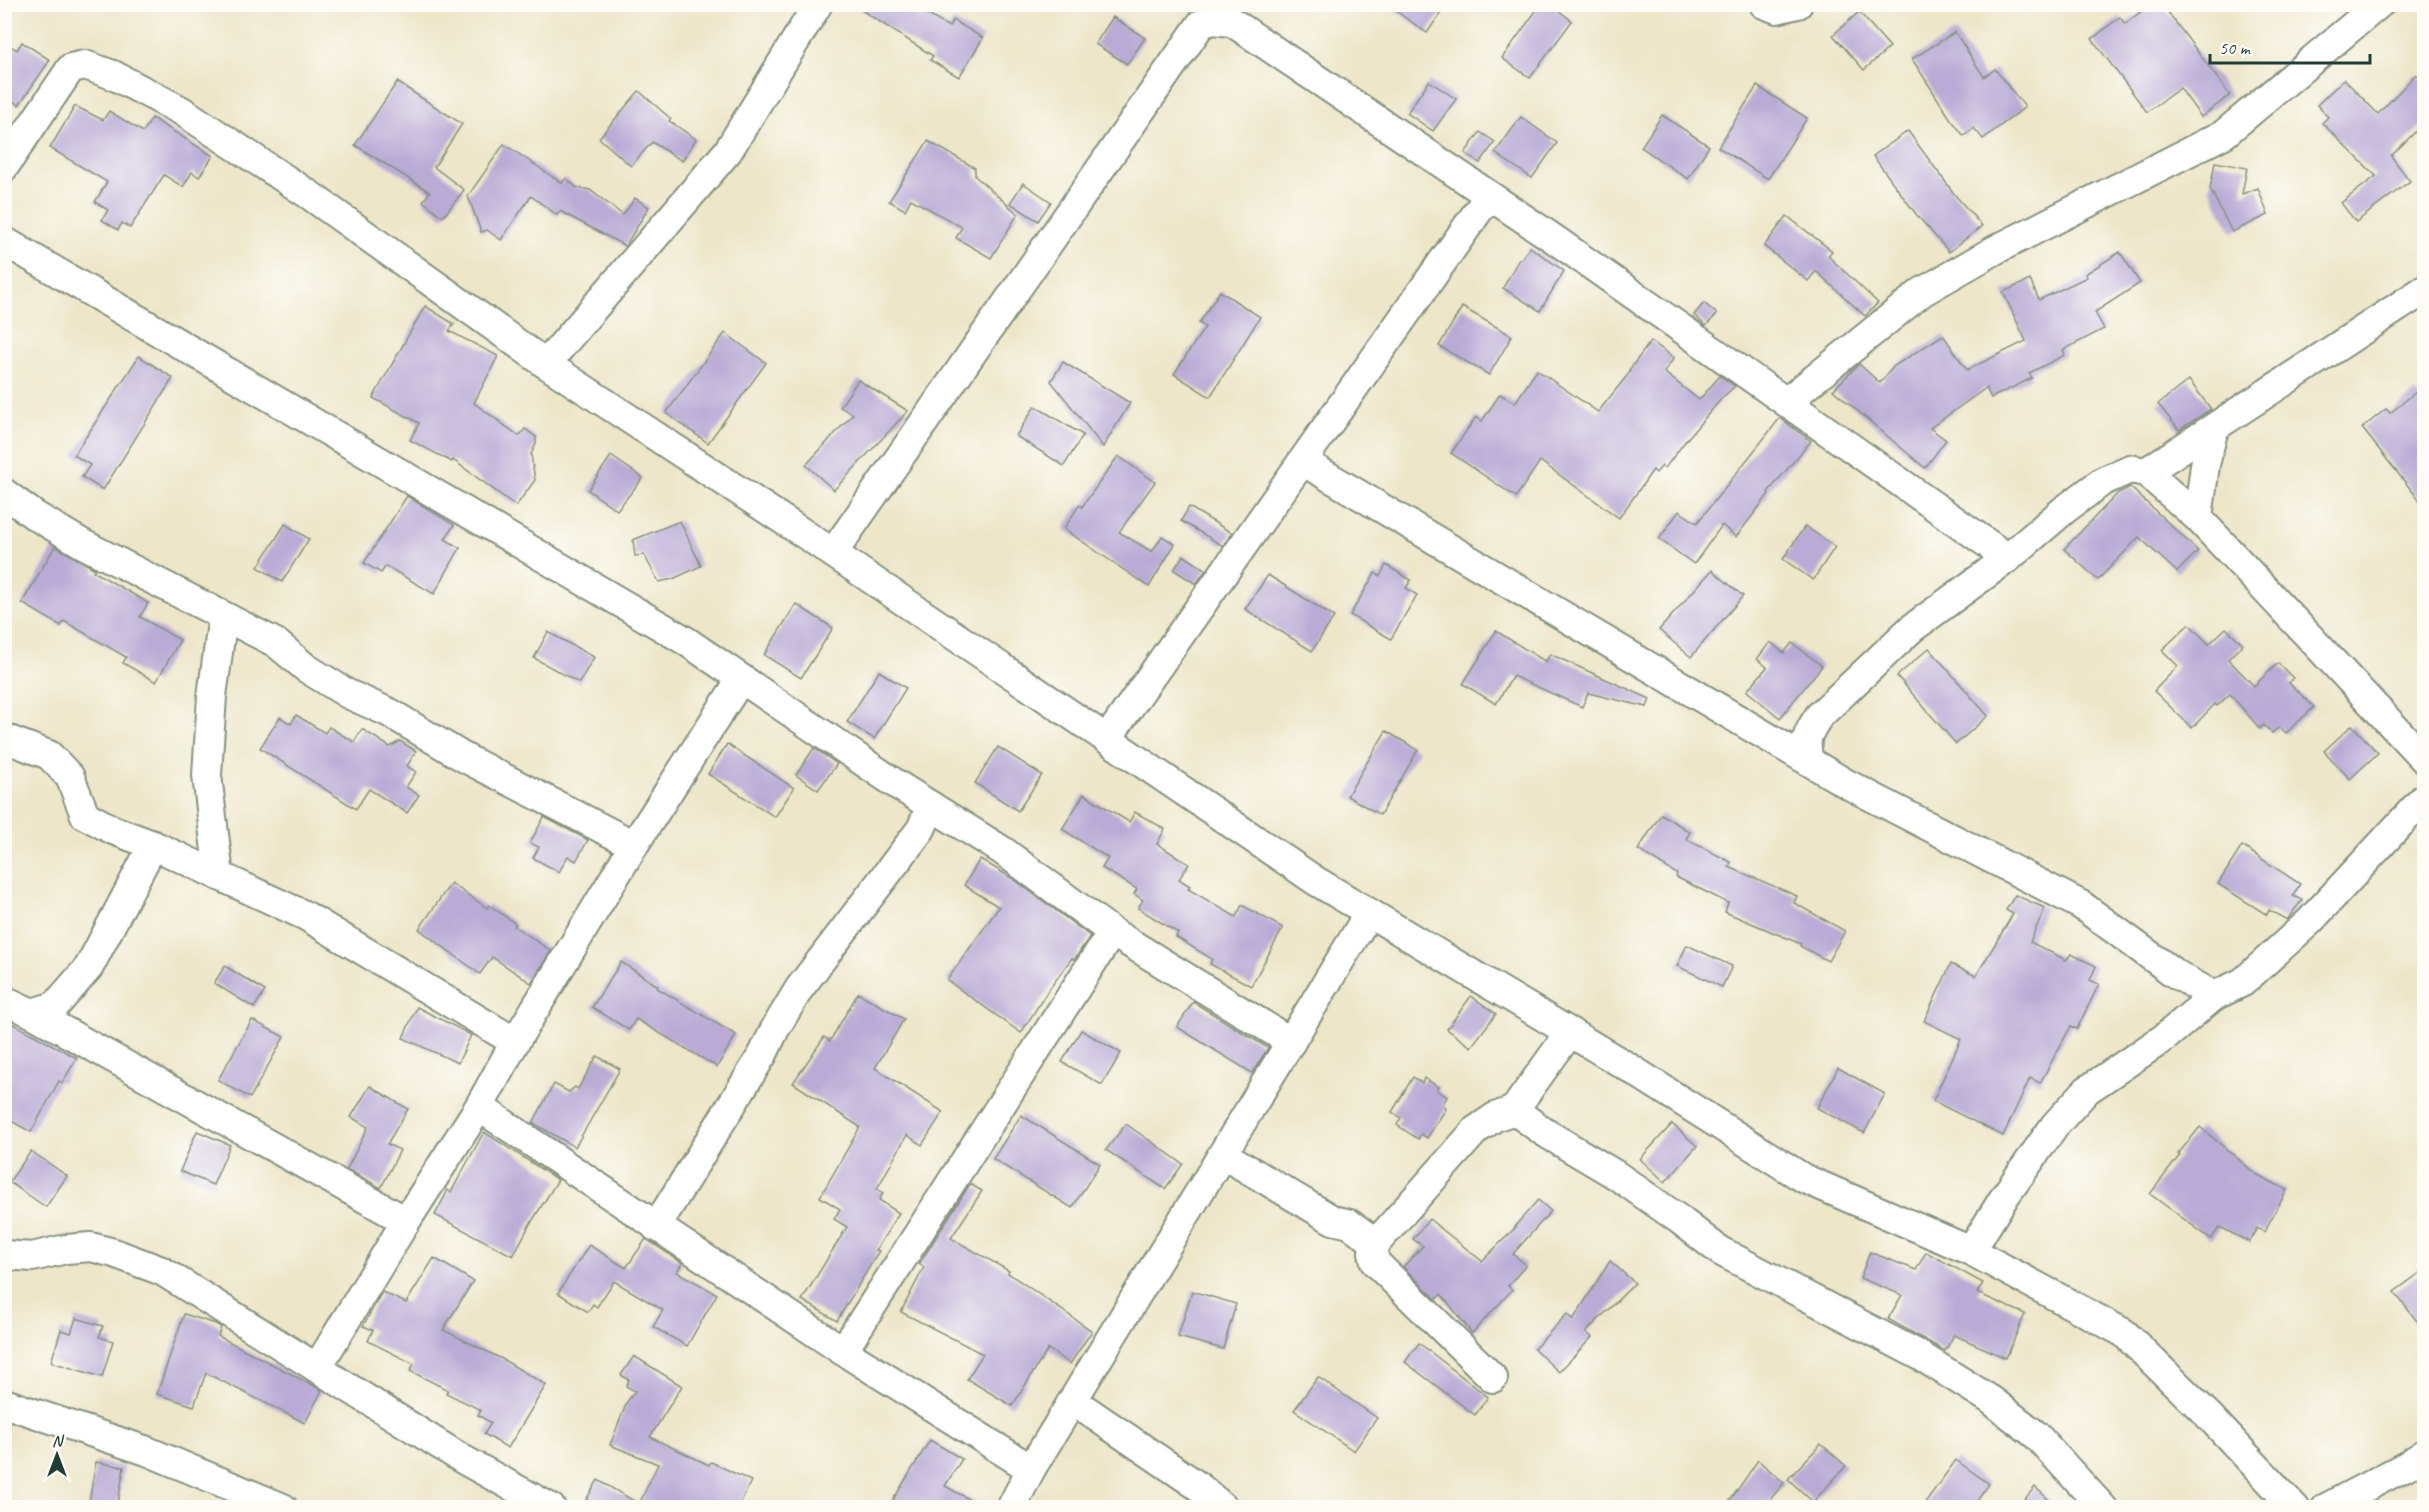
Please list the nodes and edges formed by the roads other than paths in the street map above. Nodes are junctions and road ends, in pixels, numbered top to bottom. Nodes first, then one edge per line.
1 (818, 4) edge
2 (1764, 4) edge
3 (1798, 4) edge
4 (2379, 4) edge
5 (4, 167) edge
6 (1488, 196) junction
7 (4, 241) edge
8 (2424, 291) edge
9 (546, 364) junction
10 (1786, 402) junction
11 (2214, 428) junction
12 (1304, 462) junction
13 (2146, 472) junction
14 (4, 493) edge
15 (2198, 519) junction
16 (833, 553) junction
17 (2008, 558) junction
18 (223, 616) junction
19 (741, 679) junction
20 (4, 738) edge
21 (1107, 739) junction
22 (2424, 759) edge
23 (1809, 761) junction
24 (2424, 798) edge
25 (931, 806) junction
26 (153, 845) junction
27 (634, 845) junction
28 (219, 876) junction
29 (1369, 913) junction
30 (1112, 932) junction
31 (2214, 996) junction
32 (4, 1000) edge
33 (32, 1013) junction
34 (1570, 1032) junction
35 (515, 1042) junction
36 (1291, 1042) junction
37 (479, 1107) junction
38 (1514, 1110) junction
39 (1224, 1155) junction
40 (406, 1221) junction
41 (656, 1227) junction
42 (1376, 1243) junction
43 (1971, 1251) junction
44 (4, 1255) edge
45 (843, 1351) junction
46 (317, 1368) junction
47 (1493, 1378) dead end
48 (1073, 1401) junction
49 (4, 1403) edge
50 (2424, 1454) edge
51 (1032, 1469) junction
52 (283, 1508) edge
53 (551, 1508) edge
54 (1011, 1508) edge
55 (1224, 1508) edge
56 (2103, 1508) edge
57 (2295, 1508) edge
58 (2326, 1508) edge

1 - 9 street
2 - 3 street
4 - 10 street
5 - 9 street
6 - 10 street
6 - 12 street
6 - 16 street
7 - 19 street
8 - 11 street
9 - 16 street
10 - 17 street
11 - 13 street
11 - 15 street
12 - 21 street
12 - 23 street
13 - 15 street
13 - 17 street
14 - 18 street
15 - 22 street
16 - 21 street
17 - 23 street
18 - 27 street
18 - 28 street
19 - 25 street
19 - 27 street
20 - 26 street
21 - 29 street
23 - 31 street
24 - 31 street
25 - 30 street
25 - 41 street
26 - 28 street
26 - 33 street
27 - 35 street
28 - 35 street
29 - 34 street
29 - 36 street
30 - 36 street
30 - 45 street
31 - 43 street
32 - 33 street
33 - 40 street
34 - 38 street
34 - 43 street
35 - 37 street
36 - 39 street
37 - 40 street
37 - 41 street
38 - 42 street
38 - 56 street
39 - 42 street
39 - 48 street
40 - 46 street
41 - 45 street
42 - 47 street
43 - 57 street
44 - 46 street
45 - 51 street
46 - 53 street
48 - 51 street
48 - 55 street
49 - 52 street
50 - 58 street
51 - 54 street

